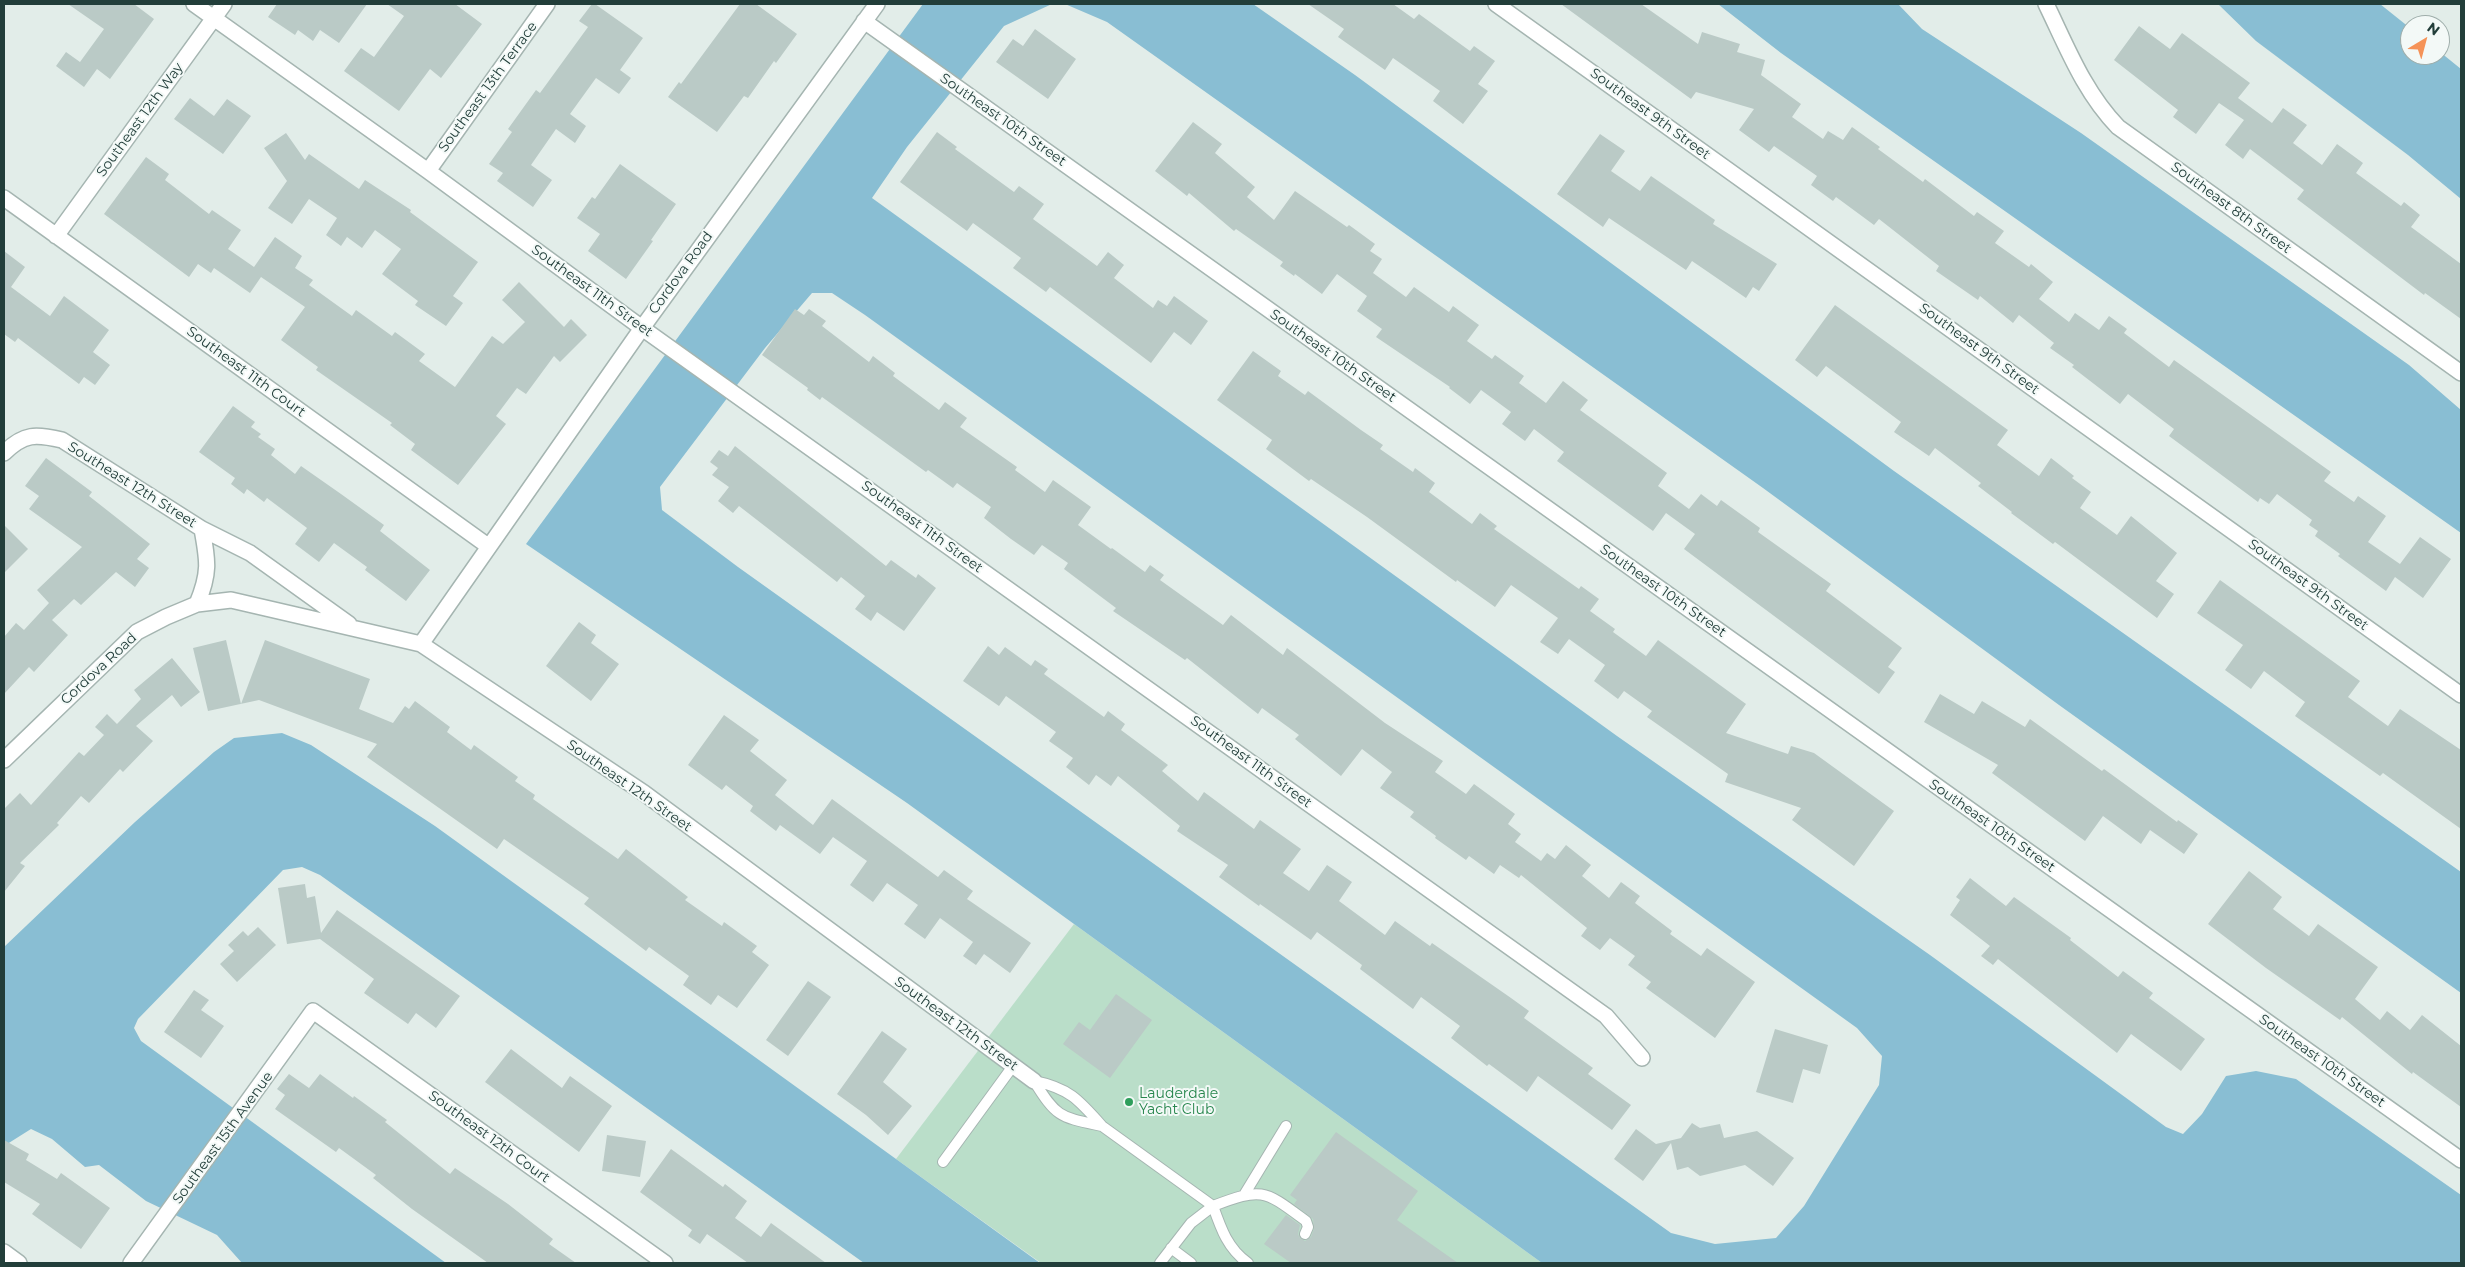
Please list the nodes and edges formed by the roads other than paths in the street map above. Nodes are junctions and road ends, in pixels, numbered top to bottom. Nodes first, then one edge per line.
1 (194, 4) edge
2 (224, 4) edge
3 (547, 4) edge
4 (877, 4) edge
5 (1496, 4) edge
6 (2046, 4) edge
7 (214, 18) junction
8 (864, 21) junction
9 (428, 170) junction
10 (4, 198) edge
11 (56, 236) junction
12 (642, 328) junction
13 (2461, 373) edge
14 (4, 452) edge
15 (202, 529) junction
16 (488, 546) junction
17 (197, 604) junction
18 (357, 629) junction
19 (421, 644) junction
20 (2461, 695) edge
21 (4, 760) edge
22 (313, 1011) joint
23 (1642, 1058) dead end
24 (1014, 1066) junction
25 (1034, 1081) junction
26 (1102, 1126) junction
27 (1286, 1126) dead end
28 (2461, 1160) edge
29 (943, 1162) dead end
30 (1244, 1195) junction
31 (1213, 1206) junction
32 (1305, 1234) dead end
33 (1171, 1248) junction
34 (4, 1252) edge
35 (19, 1263) edge
36 (131, 1263) edge
37 (665, 1263) edge
38 (1160, 1263) edge
39 (1191, 1263) edge
40 (1248, 1263) edge

1 - 7 street, Southeast 11th Street
2 - 7 street, Southeast 12th Way
3 - 9 street, Southeast 13th Terrace
4 - 8 street, Cordova Road
5 - 20 street, Southeast 9th Street
6 - 13 street, Southeast 8th Street
7 - 9 street, Southeast 11th Street
7 - 11 street, Southeast 12th Way
8 - 12 street, Cordova Road
8 - 28 street, Southeast 10th Street
9 - 12 street, Southeast 11th Street
10 - 11 street, Southeast 11th Court
11 - 16 street, Southeast 11th Court
12 - 16 street, Cordova Road
12 - 23 street, Southeast 11th Street
14 - 15 street, Southeast 12th Street
15 - 17 street, Southeast 12th Street
15 - 18 street, Southeast 12th Street
16 - 19 street, Cordova Road
17 - 18 street, Cordova Road
17 - 21 street, Cordova Road
18 - 19 street, Southeast 12th Street
19 - 24 street, Southeast 12th Street
22 - 36 street, Southeast 15th Avenue
22 - 37 street, Southeast 12th Court
24 - 25 street, Southeast 12th Street
24 - 29 lane
25 - 26 lane
25 - 26 lane
26 - 31 lane
27 - 30 lane
30 - 31 lane
30 - 32 lane
31 - 33 lane
31 - 40 lane
33 - 38 lane
33 - 39 lane
34 - 35 street

